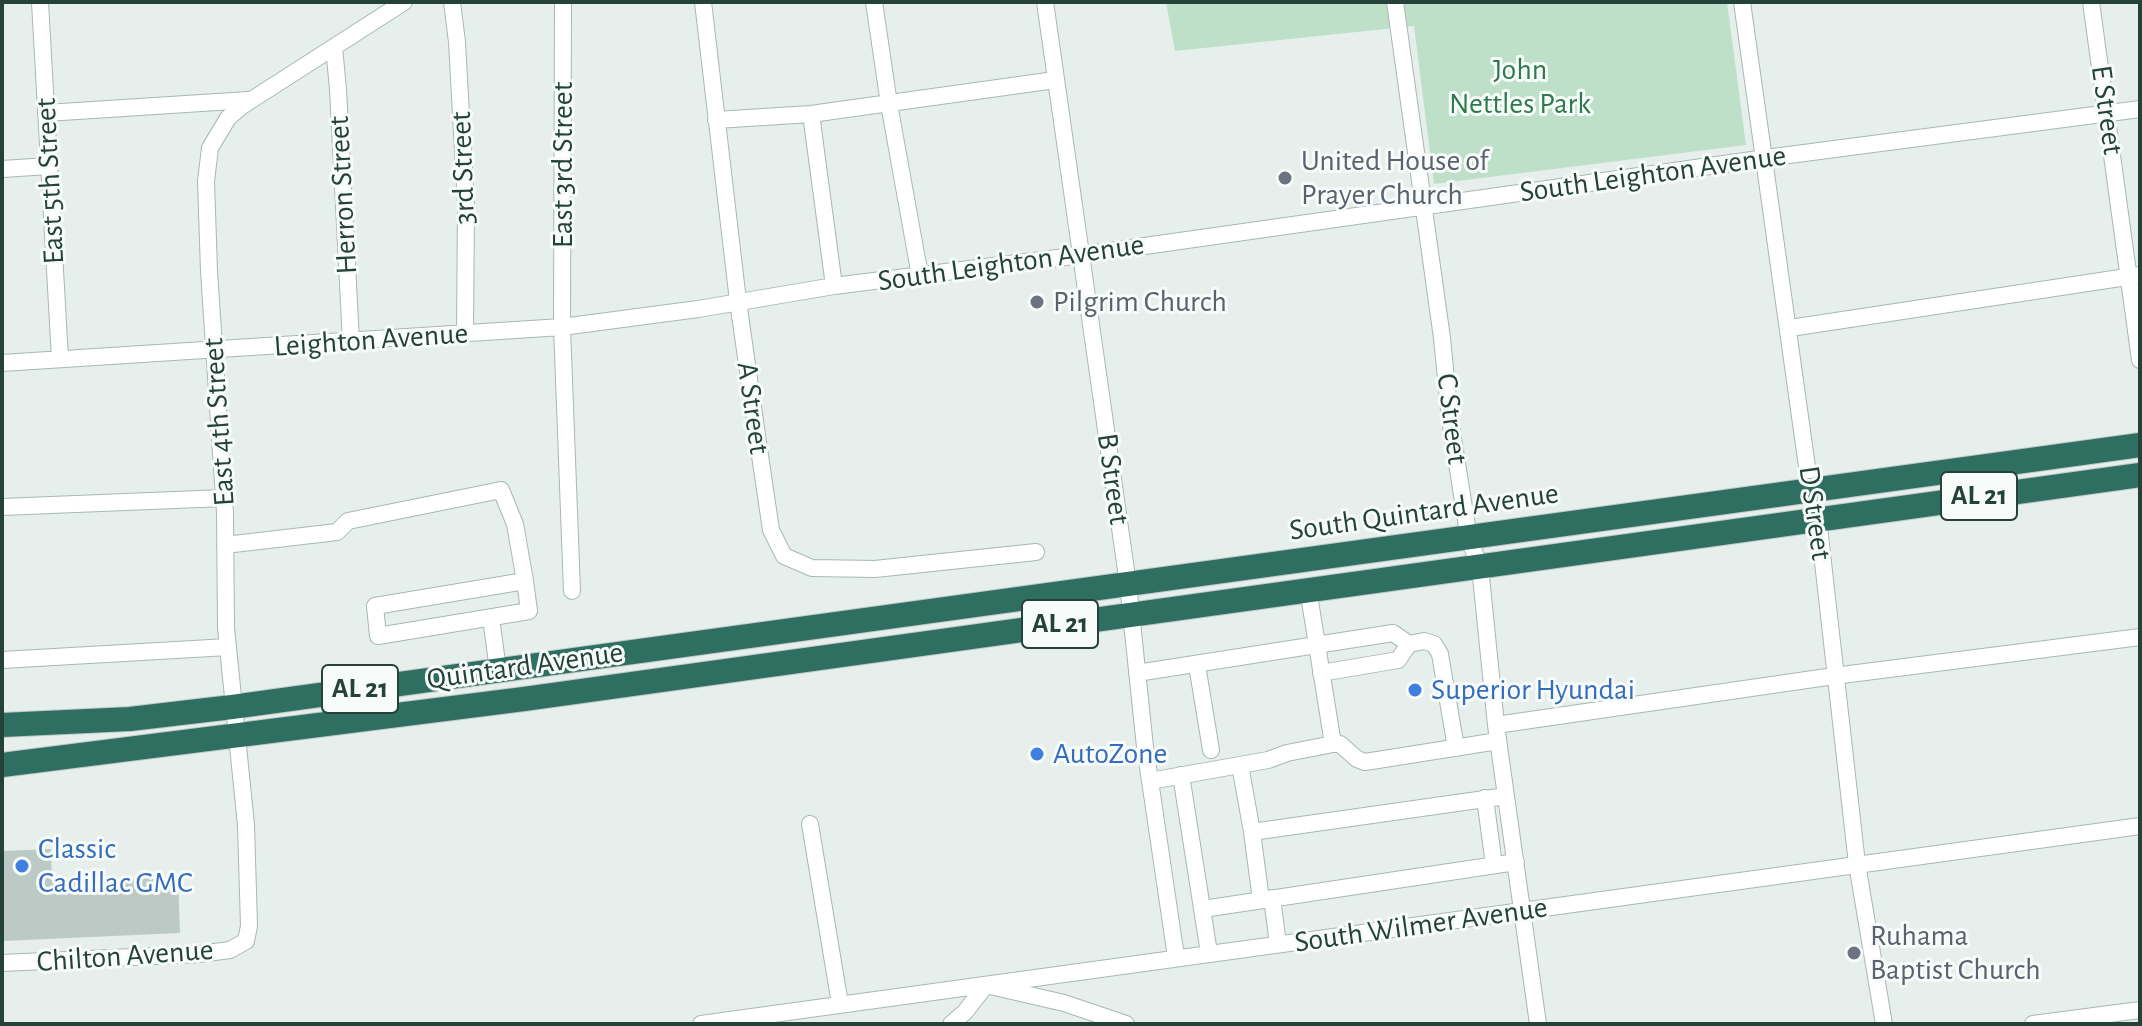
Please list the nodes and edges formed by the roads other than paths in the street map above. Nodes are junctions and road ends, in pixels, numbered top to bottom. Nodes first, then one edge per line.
1 (40, 2) edge
2 (404, 2) edge
3 (452, 2) edge
4 (563, 2) edge
5 (703, 2) edge
6 (874, 2) edge
7 (1045, 2) edge
8 (1395, 2) edge
9 (1742, 2) edge
10 (2091, 2) edge
11 (334, 47) junction
12 (1055, 80) junction
13 (251, 100) junction
14 (889, 104) junction
15 (2140, 109) edge
16 (46, 113) junction
17 (811, 114) junction
18 (2108, 114) junction
19 (716, 120) junction
20 (1766, 158) junction
21 (49, 166) junction
22 (2, 169) edge
23 (1424, 206) junction
24 (1081, 255) junction
25 (920, 276) junction
26 (2134, 276) edge
27 (834, 286) junction
28 (738, 301) junction
29 (562, 327) junction
30 (1790, 328) junction
31 (465, 335) junction
32 (351, 342) junction
33 (214, 350) junction
34 (60, 359) junction
35 (2140, 360) edge
36 (2, 363) edge
37 (2140, 445) edge
38 (2140, 475) edge
39 (1810, 488) junction
40 (224, 498) junction
41 (2, 507) edge
42 (1818, 518) junction
43 (1469, 539) junction
44 (225, 545) junction
45 (1036, 552) dead end
46 (1480, 567) junction
47 (525, 581) junction
48 (1128, 584) junction
49 (1308, 589) junction
50 (572, 591) dead end
51 (1130, 616) junction
52 (491, 618) junction
53 (2140, 637) edge
54 (717, 640) joint
55 (1409, 644) junction
56 (1317, 646) junction
57 (228, 647) junction
58 (2, 660) edge
59 (1197, 665) junction
60 (498, 670) junction
61 (722, 671) joint
62 (1137, 673) junction
63 (1321, 673) junction
64 (1834, 676) junction
65 (232, 707) junction
66 (2, 725) edge
67 (1497, 733) junction
68 (239, 736) junction
69 (1333, 744) junction
70 (1456, 748) junction
71 (1211, 750) dead end
72 (2, 765) edge
73 (1240, 765) junction
74 (1181, 775) junction
75 (1150, 781) junction
76 (1506, 796) junction
77 (1485, 798) junction
78 (810, 824) dead end
79 (2140, 826) edge
80 (1252, 832) junction
81 (1516, 862) junction
82 (1857, 864) junction
83 (1494, 865) junction
84 (1266, 899) junction
85 (1203, 909) junction
86 (1523, 911) junction
87 (246, 941) joint
88 (1278, 944) junction
89 (1209, 953) junction
90 (1176, 957) junction
91 (2, 963) edge
92 (986, 985) junction
93 (840, 1004) junction
94 (2140, 1010) edge
95 (701, 1024) edge
96 (951, 1024) edge
97 (1126, 1024) edge
98 (1538, 1024) edge
99 (1884, 1024) edge
100 (2033, 1024) edge

1 - 16 street, East 5th Street
2 - 11 street, East 4th Street
3 - 31 street, 3rd Street
4 - 29 street, East 3rd Street
5 - 19 street, A Street
6 - 14 street
7 - 12 street, B Street
8 - 23 street, C Street
9 - 20 street, D Street
10 - 18 street, E Street
11 - 13 street, East 4th Street
11 - 32 street, Herron Street
12 - 14 street
12 - 24 street, B Street
13 - 16 street
13 - 33 street, East 4th Street
14 - 17 street
14 - 25 street
15 - 18 street, South Leighton Avenue
16 - 21 street, East 5th Street
17 - 19 street
17 - 27 street
18 - 20 street, South Leighton Avenue
18 - 26 street, E Street
19 - 28 street, A Street
20 - 23 street, South Leighton Avenue
20 - 30 street, D Street
21 - 22 street
21 - 34 street, East 5th Street
23 - 24 street, South Leighton Avenue
23 - 43 street, C Street
24 - 25 street, South Leighton Avenue
24 - 48 street, B Street
25 - 27 street, South Leighton Avenue
26 - 30 street
26 - 35 street, E Street
27 - 28 street, South Leighton Avenue
28 - 29 street, Leighton Avenue
28 - 45 street, A Street
29 - 31 street, Leighton Avenue
29 - 50 street, East 3rd Street
30 - 39 street, D Street
31 - 32 street, Leighton Avenue
32 - 33 street, Leighton Avenue
33 - 34 street, Leighton Avenue
33 - 40 street, East 4th Street
34 - 36 street, Leighton Avenue
37 - 39 highway, South Quintard Avenue / AL 21
38 - 42 highway, South Quintard Avenue / AL 21
39 - 42 street, D Street
39 - 43 highway, South Quintard Avenue / AL 21
40 - 41 street
40 - 44 street, East 4th Street
42 - 46 highway, South Quintard Avenue / AL 21
42 - 64 street, D Street
43 - 46 street, C Street
43 - 48 highway, South Quintard Avenue / AL 21
44 - 47 street
44 - 57 street, East 4th Street
46 - 49 highway, South Quintard Avenue / AL 21
46 - 67 street, C Street
47 - 52 street
47 - 52 street
48 - 51 street, B Street
48 - 54 highway, South Quintard Avenue / AL 21
49 - 51 highway, South Quintard Avenue / AL 21
49 - 56 street
51 - 61 highway, South Quintard Avenue / AL 21
51 - 62 street, B Street
52 - 60 street
53 - 64 street
54 - 60 highway, Quintard Avenue / AL 21
55 - 56 street
55 - 63 street
55 - 70 street
56 - 59 street
56 - 63 street
57 - 58 street
57 - 65 street, East 4th Street
59 - 62 street
59 - 71 street
60 - 65 highway, Quintard Avenue / AL 21
61 - 68 highway, Quintard Avenue / AL 21
62 - 75 street, B Street
63 - 69 street
64 - 67 street
64 - 82 street, D Street
65 - 66 highway, Quintard Avenue / AL 21
65 - 68 street, East 4th Street
67 - 70 street
67 - 76 street, C Street
68 - 72 highway, Quintard Avenue / AL 21
68 - 87 street, East 4th Street
69 - 70 street
69 - 73 street
73 - 74 street
73 - 80 street
74 - 75 street
74 - 85 street
75 - 90 street, B Street
76 - 77 street
76 - 81 street, C Street
77 - 80 street
77 - 83 street
78 - 93 street
79 - 82 street, South Wilmer Avenue
80 - 84 street
81 - 83 street
81 - 86 street, C Street
82 - 86 street, South Wilmer Avenue
82 - 99 street, D Street
83 - 84 street
84 - 85 street
84 - 88 street
85 - 89 street
86 - 88 street, South Wilmer Avenue
86 - 98 street, C Street
87 - 91 street, Chilton Avenue
88 - 89 street, South Wilmer Avenue
89 - 90 street, South Wilmer Avenue
90 - 92 street, South Wilmer Avenue
92 - 93 street, South Wilmer Avenue
92 - 96 street
92 - 97 street
93 - 95 street, South Wilmer Avenue
94 - 100 street

